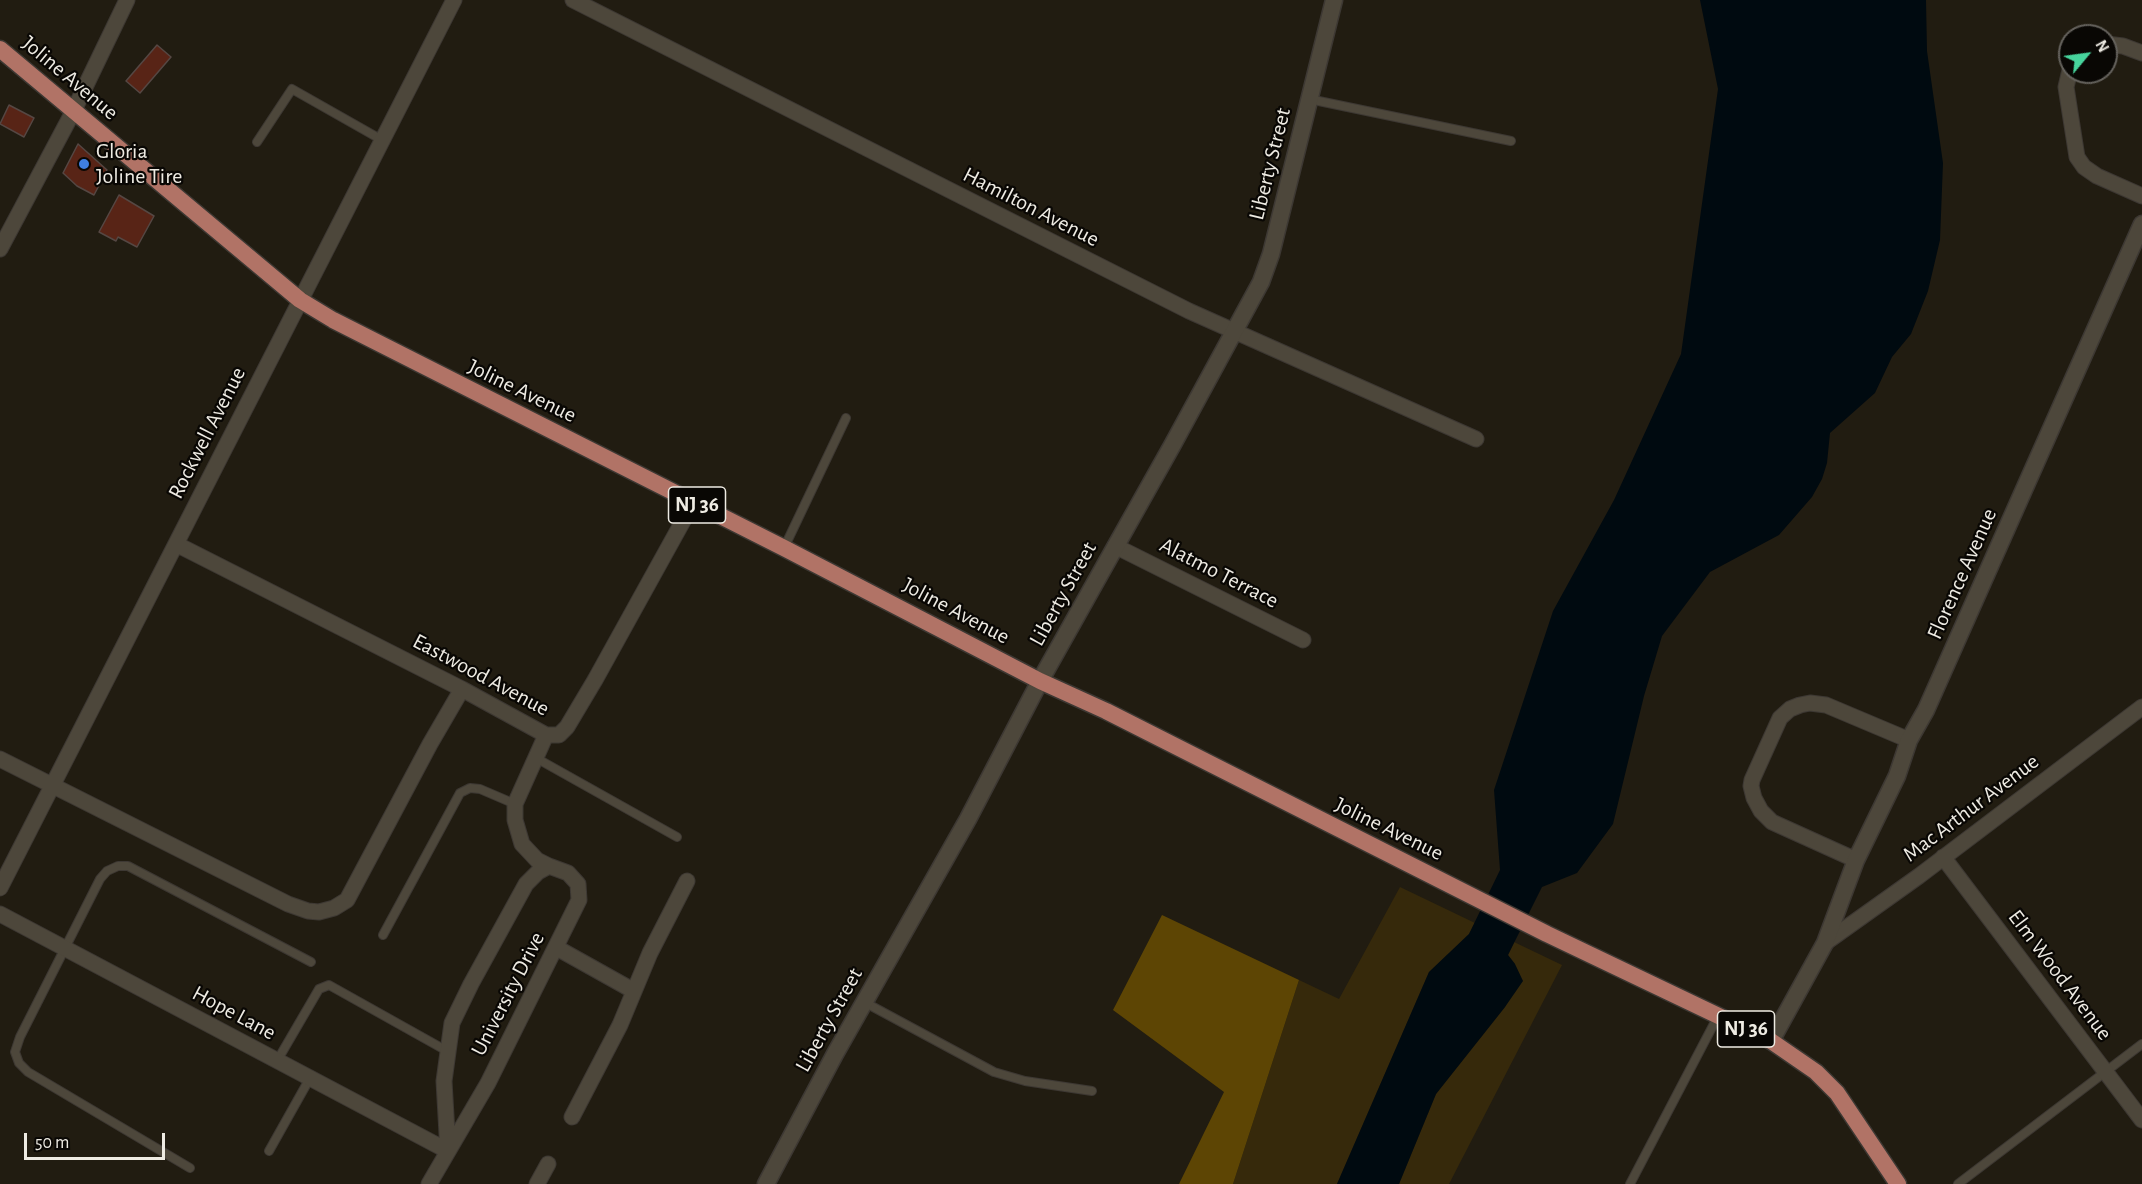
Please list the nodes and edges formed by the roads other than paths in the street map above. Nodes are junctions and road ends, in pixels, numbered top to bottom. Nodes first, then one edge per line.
1 (127, 0) edge
2 (454, 0) edge
3 (573, 0) edge
4 (1334, 0) edge
5 (2118, 45) edge
6 (0, 49) edge
7 (2142, 53) edge
8 (2067, 84) edge
9 (1309, 99) junction
10 (74, 110) junction
11 (382, 140) junction
12 (1511, 141) dead end
13 (256, 142) dead end
14 (2142, 196) edge
15 (2142, 224) edge
16 (0, 249) edge
17 (300, 300) junction
18 (1234, 331) junction
19 (846, 418) dead end
20 (1476, 440) dead end
21 (693, 503) junction
22 (176, 544) junction
23 (1115, 546) junction
24 (784, 548) junction
25 (1303, 640) dead end
26 (1040, 681) junction
27 (462, 689) junction
28 (2142, 707) edge
29 (546, 735) junction
30 (1909, 741) junction
31 (536, 758) junction
32 (0, 759) edge
33 (52, 786) junction
34 (515, 804) junction
35 (677, 837) dead end
36 (1942, 857) junction
37 (1856, 860) junction
38 (549, 866) junction
39 (687, 881) dead end
40 (0, 888) edge
41 (0, 914) edge
42 (383, 935) dead end
43 (1825, 943) junction
44 (557, 948) junction
45 (64, 949) junction
46 (311, 963) dead end
47 (634, 991) junction
48 (864, 1002) junction
49 (1718, 1016) junction
50 (1771, 1041) junction
51 (2142, 1044) edge
52 (447, 1050) junction
53 (277, 1061) junction
54 (2105, 1072) junction
55 (310, 1078) junction
56 (1092, 1091) dead end
57 (572, 1117) dead end
58 (2142, 1120) edge
59 (269, 1151) dead end
60 (448, 1151) junction
61 (548, 1164) dead end
62 (190, 1168) dead end
63 (429, 1184) edge
64 (537, 1184) edge
65 (767, 1184) edge
66 (1630, 1184) edge
67 (1898, 1184) edge
68 (1958, 1184) edge

1 - 10 street
2 - 11 street, Rockwell Avenue
3 - 18 street, Hamilton Avenue
4 - 9 street, Liberty Street
5 - 7 street
6 - 10 main road, Joline Avenue / NJ 36
8 - 14 street
9 - 12 lane
9 - 18 street, Liberty Street
10 - 16 street
10 - 17 main road, Joline Avenue / NJ 36
11 - 13 lane
11 - 17 street, Rockwell Avenue
15 - 30 street, Florence Avenue
17 - 21 main road, Joline Avenue / NJ 36
17 - 22 street, Rockwell Avenue
18 - 20 street, Hamilton Avenue
18 - 23 street, Liberty Street
19 - 24 lane
21 - 24 main road, Joline Avenue / NJ 36
21 - 29 street, Eastwood Avenue
22 - 27 street, Eastwood Avenue
22 - 33 street, Rockwell Avenue
23 - 25 street, Alatmo Terrace
23 - 26 street, Liberty Street
24 - 26 main road, Joline Avenue / NJ 36
26 - 48 street, Liberty Street
26 - 49 main road, Joline Avenue / NJ 36
27 - 29 street, Eastwood Avenue
27 - 33 street
28 - 36 street, Mac Arthur Avenue
29 - 31 street
30 - 37 street, Florence Avenue
30 - 37 street
31 - 34 street
31 - 35 lane
32 - 33 street
33 - 40 street, Rockwell Avenue
34 - 38 street, University Drive
34 - 42 lane
36 - 43 street, Mac Arthur Avenue
36 - 54 street, Elm Wood Avenue
37 - 43 street, Florence Avenue
38 - 44 street, University Drive
38 - 52 street, University Drive
39 - 47 street
41 - 45 street, Hope Lane
43 - 50 street, Florence Avenue
44 - 47 street
44 - 60 street, University Drive
45 - 46 lane
45 - 53 street, Hope Lane
45 - 62 lane
47 - 57 street
48 - 56 lane
48 - 65 street, Liberty Street
49 - 50 main road, Joline Avenue / NJ 36
49 - 66 lane
50 - 67 main road, Joline Avenue / NJ 36
51 - 54 lane
52 - 53 lane
52 - 60 street, University Drive
53 - 55 street, Hope Lane
54 - 58 street, Elm Wood Avenue
54 - 68 lane
55 - 59 lane
55 - 60 street, Hope Lane
60 - 63 street, University Drive
61 - 64 street

